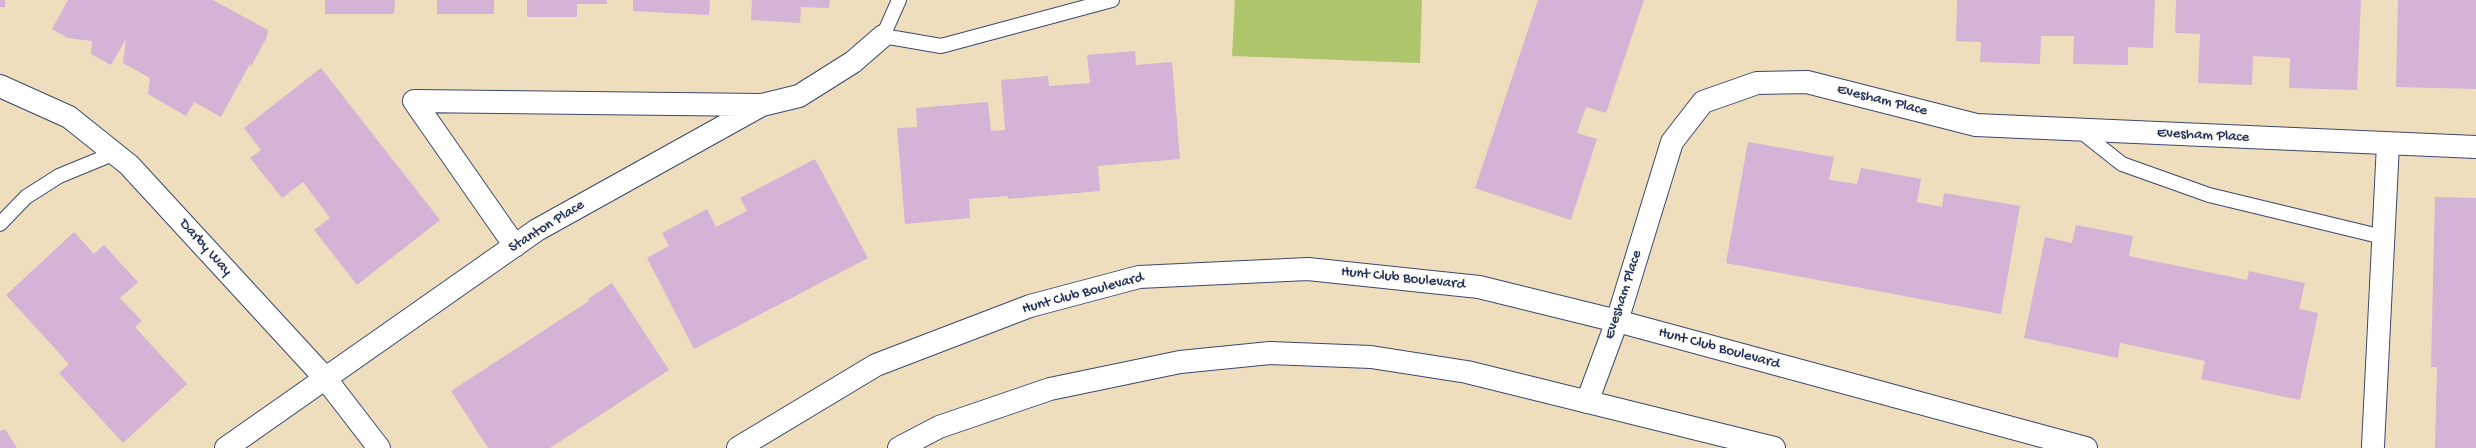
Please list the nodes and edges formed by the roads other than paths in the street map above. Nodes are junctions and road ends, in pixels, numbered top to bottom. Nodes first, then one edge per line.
1 (899, 0) edge
2 (1112, 0) edge
3 (883, 36) junction
4 (0, 86) edge
5 (762, 105) junction
6 (2079, 130) junction
7 (2388, 144) junction
8 (2476, 147) edge
9 (114, 153) junction
10 (0, 224) edge
11 (2383, 237) junction
12 (515, 246) junction
13 (1617, 321) junction
14 (325, 378) junction
15 (1587, 402) junction
16 (2373, 446) dead end
17 (226, 448) edge
18 (379, 448) edge
19 (738, 448) edge
20 (899, 448) edge
21 (1774, 448) edge
22 (2086, 448) edge

1 - 3 lane
2 - 3 lane
3 - 5 street, Stanton Place
4 - 9 street, Darby Way
5 - 12 street, Stanton Place
5 - 12 street
6 - 7 street, Evesham Place
6 - 11 lane
6 - 13 street, Evesham Place
7 - 8 street, Evesham Place
7 - 11 street
9 - 10 lane
9 - 14 street, Darby Way
11 - 16 street
12 - 14 street, Stanton Place
13 - 15 street, Evesham Place
13 - 19 street, Hunt Club Boulevard
13 - 22 street, Hunt Club Boulevard
14 - 17 street, Stanton Place
14 - 18 street, Darby Way
15 - 20 street
15 - 21 street

